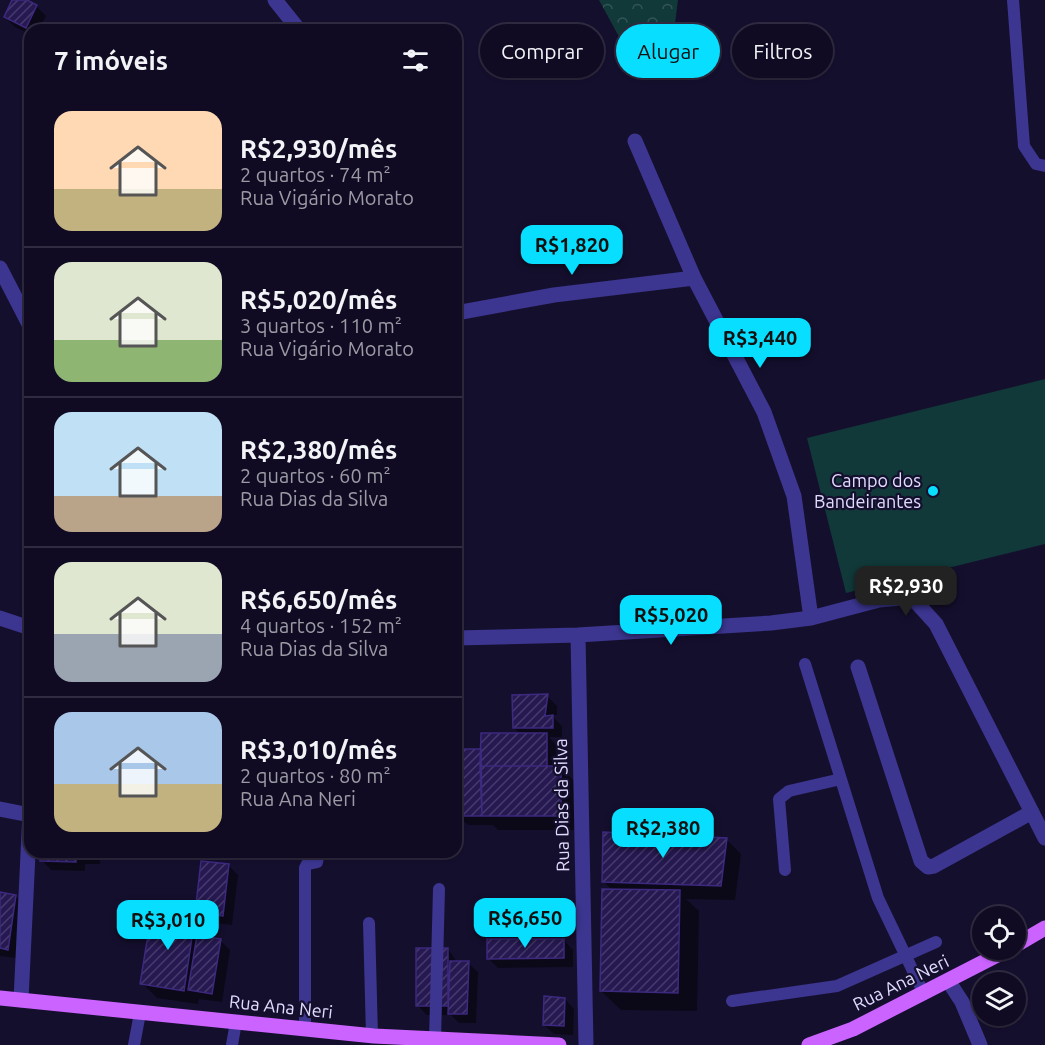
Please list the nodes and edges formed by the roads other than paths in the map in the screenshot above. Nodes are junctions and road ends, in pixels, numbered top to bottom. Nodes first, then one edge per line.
1 (275, 0) edge
2 (1013, 0) edge
3 (294, 24) edge
4 (635, 141) dead end
5 (1045, 166) edge
6 (0, 268) edge
7 (694, 278) junction
8 (462, 312) edge
9 (24, 314) edge
10 (0, 618) edge
11 (811, 618) junction
12 (24, 626) edge
13 (578, 635) junction
14 (462, 638) edge
15 (805, 664) dead end
16 (858, 667) dead end
17 (841, 779) junction
18 (0, 809) edge
19 (1032, 812) junction
20 (24, 813) edge
21 (1045, 838) edge
22 (28, 858) edge
23 (318, 858) edge
24 (784, 870) dead end
25 (439, 889) dead end
26 (369, 923) dead end
27 (1045, 928) edge
28 (1026, 939) edge
29 (936, 942) dead end
30 (904, 956) junction
31 (989, 960) edge
32 (949, 982) junction
33 (924, 994) junction
34 (0, 998) edge
35 (21, 1000) junction
36 (732, 1001) dead end
37 (140, 1013) junction
38 (236, 1022) junction
39 (305, 1028) junction
40 (372, 1036) junction
41 (435, 1039) junction
42 (354, 1040) edge
43 (532, 1044) edge
44 (815, 1044) edge
45 (134, 1045) edge
46 (232, 1045) edge
47 (559, 1045) edge
48 (586, 1045) edge
49 (980, 1045) edge

1 - 3 street
2 - 5 lane
4 - 7 street
6 - 9 street
7 - 8 street
7 - 11 street
10 - 12 street
11 - 13 street
11 - 19 street
13 - 14 street
13 - 48 street, Rua Dias da Silva
15 - 17 lane
16 - 19 street
17 - 24 lane
17 - 30 lane
18 - 20 street
19 - 21 street
22 - 35 street
23 - 39 lane
25 - 41 lane
26 - 40 lane
27 - 28 main road
29 - 30 lane
30 - 33 lane
30 - 36 lane
31 - 32 main road, Rua Ana Neri
32 - 33 main road, Rua Ana Neri
32 - 49 street
33 - 44 main road, Rua Ana Neri
34 - 35 main road, Rua Ana Neri
35 - 37 main road, Rua Ana Neri
37 - 38 main road, Rua Ana Neri
37 - 45 lane
38 - 39 main road, Rua Ana Neri
38 - 46 lane
39 - 42 main road, Rua Ana Neri
40 - 41 main road, Rua Ana Neri
40 - 42 main road, Rua Ana Neri
41 - 43 main road, Rua Ana Neri
43 - 47 main road, Rua Ana Neri

